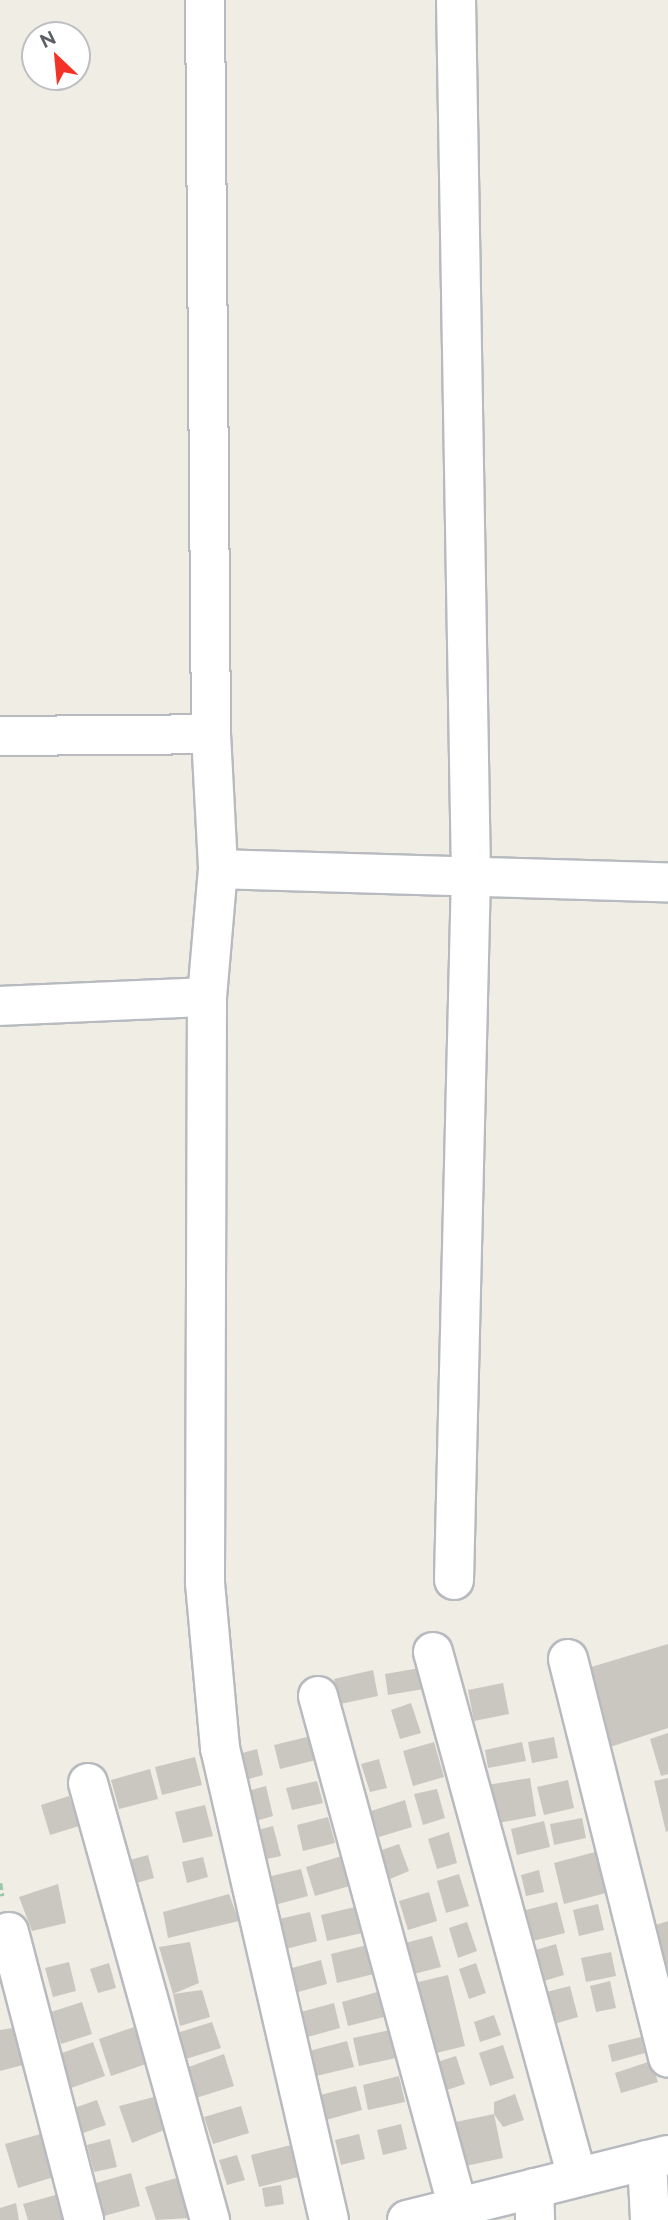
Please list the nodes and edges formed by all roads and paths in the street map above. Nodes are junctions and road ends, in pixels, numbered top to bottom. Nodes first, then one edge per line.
1 (205, 0) edge
2 (456, 0) edge
3 (211, 734) junction
4 (0, 736) edge
5 (218, 869) junction
6 (471, 876) junction
7 (668, 882) edge
8 (207, 997) junction
9 (0, 1006) edge
10 (454, 1580) dead end
11 (433, 1652) dead end
12 (568, 1659) dead end
13 (318, 1696) dead end
14 (88, 1783) dead end
15 (9, 1932) dead end
16 (668, 2058) edge
17 (658, 2157) edge
18 (577, 2177) junction
19 (535, 2204) edge
20 (458, 2208) junction
21 (415, 2219) edge
22 (84, 2220) edge
23 (210, 2220) edge
24 (329, 2220) edge
25 (650, 2220) edge

1 - 3 street
2 - 6 street
3 - 4 street
3 - 5 street
5 - 6 street
5 - 8 street
6 - 7 street
6 - 10 street
8 - 9 street
8 - 24 street
11 - 18 street
12 - 16 street
13 - 20 street
14 - 23 street
15 - 22 street
17 - 18 street
17 - 25 street
18 - 19 street
19 - 20 street
20 - 21 street

